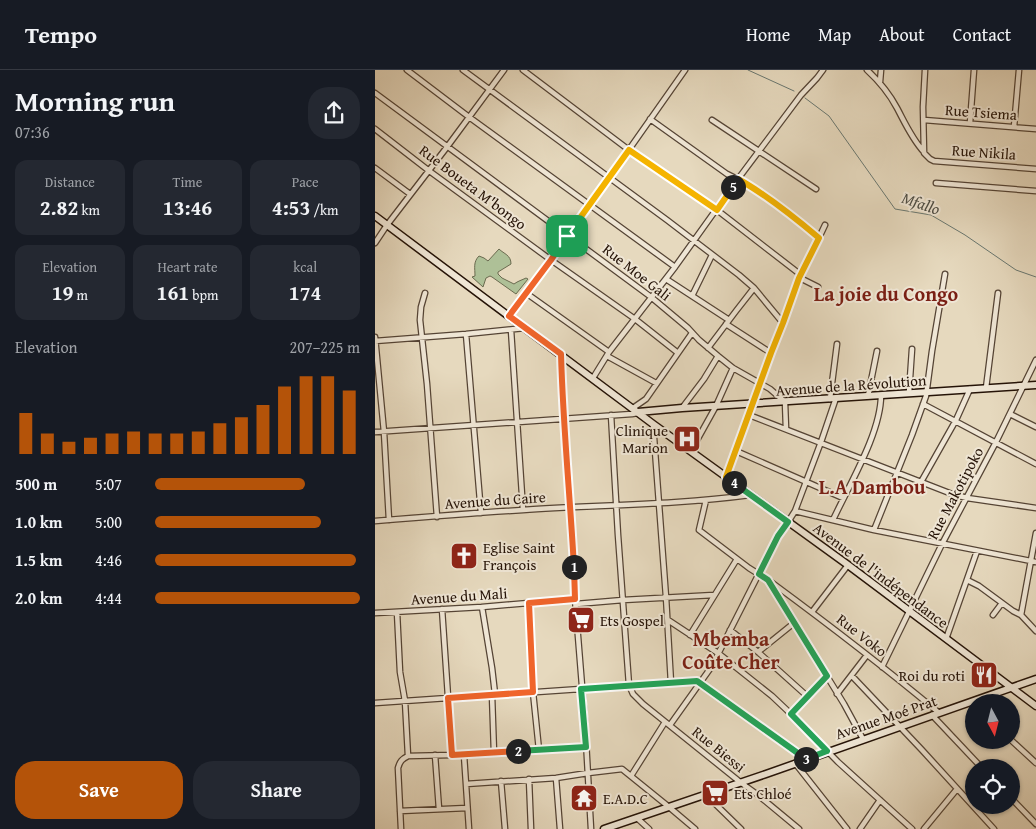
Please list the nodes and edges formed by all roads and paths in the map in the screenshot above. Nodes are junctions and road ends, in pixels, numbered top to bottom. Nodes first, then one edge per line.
1 (407, 70) edge
2 (463, 70) edge
3 (504, 70) edge
4 (523, 70) edge
5 (685, 70) edge
6 (823, 70) edge
7 (867, 70) edge
8 (881, 70) edge
9 (925, 70) edge
10 (974, 70) edge
11 (1019, 70) edge
12 (880, 82) junction
13 (490, 90) junction
14 (375, 93) edge
15 (469, 117) junction
16 (651, 119) junction
17 (712, 120) dead end
18 (924, 120) junction
19 (970, 123) junction
20 (1014, 127) junction
21 (375, 129) edge
22 (1036, 129) edge
23 (447, 147) junction
24 (629, 150) junction
25 (759, 151) junction
26 (924, 152) junction
27 (375, 168) edge
28 (1036, 169) edge
29 (428, 170) junction
30 (609, 178) junction
31 (738, 179) junction
32 (936, 182) dead end
33 (816, 188) dead end
34 (1036, 190) edge
35 (411, 194) junction
36 (590, 205) junction
37 (717, 210) junction
38 (375, 216) edge
39 (387, 224) junction
40 (825, 224) dead end
41 (567, 236) junction
42 (819, 238) junction
43 (693, 241) junction
44 (375, 243) edge
45 (712, 255) junction
46 (551, 260) junction
47 (675, 267) junction
48 (945, 274) dead end
49 (800, 277) junction
50 (666, 279) junction
51 (818, 287) dead end
52 (754, 288) junction
53 (527, 293) junction
54 (998, 293) dead end
55 (425, 294) dead end
56 (692, 296) junction
57 (651, 297) junction
58 (509, 316) junction
59 (635, 319) junction
60 (728, 322) junction
61 (783, 323) junction
62 (526, 328) junction
63 (511, 330) junction
64 (692, 333) junction
65 (466, 334) junction
66 (422, 337) junction
67 (375, 340) edge
68 (837, 344) dead end
69 (708, 348) junction
70 (912, 349) dead end
71 (877, 351) dead end
72 (677, 353) junction
73 (771, 353) junction
74 (561, 354) junction
75 (608, 354) junction
76 (718, 356) junction
77 (1036, 360) edge
78 (733, 368) junction
79 (593, 378) junction
80 (656, 383) junction
81 (761, 383) junction
82 (1036, 387) edge
83 (986, 388) junction
84 (1022, 388) junction
85 (970, 391) junction
86 (909, 393) junction
87 (926, 394) junction
88 (868, 396) junction
89 (881, 397) junction
90 (834, 400) junction
91 (785, 404) junction
92 (923, 404) junction
93 (752, 406) junction
94 (682, 408) junction
95 (715, 408) junction
96 (637, 413) junction
97 (1010, 414) junction
98 (749, 415) junction
99 (611, 416) junction
100 (564, 419) junction
101 (956, 420) junction
102 (516, 422) junction
103 (653, 424) junction
104 (474, 425) junction
105 (1036, 427) edge
106 (430, 428) junction
107 (785, 429) junction
108 (375, 432) edge
109 (384, 432) junction
110 (821, 442) junction
111 (996, 442) junction
112 (691, 451) junction
113 (736, 451) junction
114 (862, 458) junction
115 (1036, 464) edge
116 (897, 473) junction
117 (726, 477) junction
118 (806, 482) junction
119 (921, 482) junction
120 (751, 494) junction
121 (843, 498) junction
122 (967, 498) junction
123 (706, 500) junction
124 (659, 503) junction
125 (617, 506) junction
126 (570, 508) junction
127 (1036, 508) edge
128 (523, 510) junction
129 (795, 511) junction
130 (481, 513) junction
131 (437, 516) junction
132 (389, 520) junction
133 (833, 520) junction
134 (375, 521) edge
135 (788, 522) junction
136 (874, 530) junction
137 (1036, 533) edge
138 (942, 544) junction
139 (977, 550) junction
140 (737, 558) junction
141 (1033, 561) edge
142 (848, 565) junction
143 (759, 574) junction
144 (768, 580) junction
145 (967, 580) junction
146 (714, 595) junction
147 (666, 597) junction
148 (623, 600) junction
149 (575, 602) junction
150 (529, 603) junction
151 (1002, 603) junction
152 (482, 607) junction
153 (442, 609) junction
154 (397, 612) junction
155 (812, 612) junction
156 (909, 612) junction
157 (375, 613) edge
158 (993, 615) dead end
159 (1021, 615) junction
160 (667, 620) junction
161 (794, 623) junction
162 (730, 630) junction
163 (1036, 631) edge
164 (690, 635) junction
165 (946, 639) junction
166 (758, 652) junction
167 (718, 653) junction
168 (867, 656) junction
169 (882, 666) junction
170 (827, 676) junction
171 (852, 676) junction
172 (1036, 679) edge
173 (671, 682) junction
174 (698, 682) junction
175 (629, 685) junction
176 (1011, 687) junction
177 (581, 689) junction
178 (533, 692) junction
179 (837, 694) junction
180 (994, 694) edge
181 (493, 695) junction
182 (807, 696) junction
183 (448, 698) junction
184 (405, 701) junction
185 (375, 703) edge
186 (965, 705) edge
187 (1036, 706) edge
188 (791, 714) junction
189 (935, 714) junction
190 (665, 722) junction
191 (669, 725) junction
192 (898, 726) junction
193 (863, 739) junction
194 (586, 747) junction
195 (1020, 748) edge
196 (539, 750) junction
197 (827, 751) junction
198 (494, 753) junction
199 (435, 755) junction
200 (452, 755) junction
201 (464, 755) junction
202 (408, 756) junction
203 (974, 759) edge
204 (805, 760) junction
205 (795, 763) junction
206 (1036, 763) edge
207 (588, 773) junction
208 (631, 776) junction
209 (556, 778) junction
210 (529, 780) junction
211 (501, 781) junction
212 (740, 782) junction
213 (466, 784) junction
214 (957, 789) junction
215 (705, 794) junction
216 (880, 800) junction
217 (669, 806) junction
218 (1020, 807) edge
219 (467, 808) junction
220 (439, 809) junction
221 (400, 811) junction
222 (637, 818) junction
223 (1036, 824) edge
224 (401, 829) edge
225 (469, 829) edge
226 (505, 829) edge
227 (531, 829) edge
228 (560, 829) edge
229 (591, 829) edge
230 (603, 829) edge
231 (649, 829) edge
232 (695, 829) edge
233 (741, 829) edge
234 (799, 829) edge
235 (847, 829) edge
236 (860, 829) edge
237 (912, 829) edge
238 (924, 829) edge
239 (994, 829) edge

1 - 15 street
2 - 13 street
3 - 13 street
4 - 24 street
5 - 16 street
6 - 25 street
7 - 12 street
8 - 12 street
9 - 18 street
10 - 19 street
11 - 20 street
12 - 26 street
13 - 15 street
13 - 30 street
14 - 23 street, Rue Moe Gali
15 - 23 street
15 - 36 street
16 - 24 street
16 - 31 street
17 - 25 street
18 - 19 street, Rue Tsiema
18 - 26 street
19 - 20 street, Rue Tsiema
20 - 22 street, Rue Tsiema
21 - 29 street, Rue Boueta M'bongo
23 - 29 street
23 - 41 street, Rue Moe Gali
24 - 30 street
24 - 37 street
25 - 31 street
25 - 33 street
26 - 28 street, Rue Nikila
27 - 35 street
29 - 35 street
29 - 46 street, Rue Boueta M'bongo
30 - 36 street
30 - 43 street
31 - 37 street
31 - 42 street
32 - 34 street
35 - 39 street
36 - 41 street
36 - 47 street
37 - 43 street
37 - 49 street
38 - 39 street, Avenue de l'indépendance
39 - 44 street
39 - 58 street, Avenue de l'indépendance
40 - 42 street
41 - 46 street
41 - 57 street, Rue Moe Gali
42 - 49 street
43 - 45 street
43 - 47 street
45 - 52 street
45 - 56 street
46 - 53 street
46 - 59 street, Rue Boueta M'bongo
47 - 50 street
48 - 87 street
49 - 51 street
49 - 61 street
50 - 56 street
50 - 57 street
52 - 60 street
52 - 61 street
53 - 58 street
53 - 75 street
54 - 83 street
55 - 66 street
56 - 60 street
57 - 59 street
57 - 64 street, Rue Moe Gali
58 - 62 street, Avenue de l'indépendance
59 - 72 street, Rue Boueta M'bongo
59 - 75 street
60 - 69 street
60 - 73 street
61 - 73 street
62 - 63 street
62 - 74 street, Avenue de l'indépendance
63 - 65 street
63 - 102 street
64 - 69 street, Rue Moe Gali
64 - 72 street
65 - 66 street
65 - 104 street
66 - 67 street
66 - 106 street
67 - 109 street
68 - 90 street
69 - 76 street, Rue Moe Gali
70 - 86 street
71 - 88 street
72 - 80 street
73 - 81 street
74 - 79 street, Avenue de l'indépendance
74 - 100 street
75 - 79 street
75 - 80 street
76 - 78 street, Rue Moe Gali
76 - 94 street
77 - 84 street, Rue Makotipoko
78 - 81 street, Rue Moe Gali
78 - 95 street
79 - 96 street, Avenue de l'indépendance
80 - 96 street
81 - 91 street, Rue Moe Gali
81 - 93 street
82 - 84 street, Avenue de la Révolution
83 - 84 street, Avenue de la Révolution
83 - 85 street, Avenue de la Révolution
84 - 85 street, Avenue de la Révolution
84 - 97 street, Rue Makotipoko
85 - 87 street, Avenue de la Révolution
85 - 101 street
86 - 87 street, Avenue de la Révolution
86 - 89 street, Avenue de la Révolution
87 - 89 street, Avenue de la Révolution
87 - 92 street
88 - 89 street, Avenue de la Révolution
88 - 90 street, Avenue de la Révolution
89 - 90 street, Avenue de la Révolution
89 - 114 street
90 - 91 street, Avenue de la Révolution
90 - 110 street
91 - 93 street, Avenue de la Révolution
91 - 107 street
92 - 101 street
92 - 116 street
93 - 95 street, Avenue de la Révolution
93 - 98 street
94 - 95 street, Avenue de la Révolution
94 - 96 street, Avenue de la Révolution
95 - 96 street, Avenue de la Révolution
95 - 112 street
96 - 99 street, Avenue de la Révolution
96 - 103 street, Avenue de l'indépendance
97 - 105 street
97 - 111 street, Rue Makotipoko
98 - 107 street
98 - 113 street
99 - 100 street, Avenue de la Révolution
99 - 125 street
100 - 102 street, Avenue de la Révolution
100 - 126 street
101 - 111 street
101 - 119 street
102 - 104 street, Avenue de la Révolution
102 - 128 street
103 - 112 street, Avenue de l'indépendance
103 - 124 street
104 - 106 street, Avenue de la Révolution
104 - 130 street
106 - 109 street, Avenue de la Révolution
106 - 131 street
107 - 110 street
108 - 109 street, Avenue de la Révolution
109 - 132 street
110 - 114 street
110 - 118 street
111 - 115 street
111 - 122 street, Rue Makotipoko
112 - 117 street, Avenue de l'indépendance
113 - 117 street
113 - 118 street
114 - 116 street
114 - 121 street
116 - 119 street
116 - 136 street
117 - 120 street, Avenue de l'indépendance
118 - 121 street
118 - 129 street
119 - 122 street
120 - 123 street, Avenue du Caire
120 - 135 street, Avenue de l'indépendance
121 - 133 street
122 - 127 street
122 - 138 street, Rue Makotipoko
123 - 124 street, Avenue du Caire
123 - 140 street, Rue Voko
124 - 125 street, Avenue du Caire
124 - 147 street
125 - 126 street, Avenue du Caire
125 - 148 street
126 - 128 street, Avenue du Caire
126 - 149 street
128 - 130 street, Avenue du Caire
129 - 133 street
129 - 135 street
130 - 131 street, Avenue du Caire
131 - 132 street, Avenue du Caire
132 - 134 street, Avenue du Caire
133 - 136 street
135 - 142 street, Avenue de l'indépendance
135 - 143 street
136 - 138 street
137 - 141 street
138 - 139 street
138 - 156 street, Rue Makotipoko
139 - 141 street
139 - 145 street
140 - 143 street, Rue Voko
140 - 146 street
141 - 159 street
142 - 155 street
142 - 156 street, Avenue de l'indépendance
143 - 144 street, Rue Voko
143 - 162 street
144 - 155 street, Rue Voko
144 - 161 street
145 - 151 street
145 - 165 street
146 - 147 street, Avenue du Mali
146 - 164 street
147 - 148 street, Avenue du Mali
147 - 160 street
148 - 149 street, Avenue du Mali
148 - 175 street
149 - 150 street, Avenue du Mali
149 - 177 street
150 - 152 street, Avenue du Mali
150 - 178 street
151 - 158 street
151 - 159 street
152 - 153 street, Avenue du Mali
152 - 181 street
153 - 154 street, Avenue du Mali
153 - 183 street
154 - 157 street, Avenue du Mali
154 - 184 street
155 - 168 street, Rue Voko
156 - 165 street, Avenue de l'indépendance
156 - 169 street, Rue Makotipoko
159 - 163 street
160 - 164 street
160 - 173 street
161 - 166 street
161 - 170 street
162 - 166 street
162 - 167 street
164 - 167 street
165 - 176 street, Avenue de l'indépendance
166 - 182 street
167 - 174 street
167 - 188 street
168 - 169 street, Rue Voko
168 - 171 street
169 - 189 street, Rue Voko
170 - 179 street
170 - 182 street
171 - 179 street
171 - 192 street
172 - 176 street, Avenue Moé Prat
173 - 174 street
173 - 175 street
174 - 191 street
174 - 204 street
175 - 177 street
175 - 190 street, Rue Biessi
176 - 180 street, Avenue Moé Prat
176 - 187 street
177 - 178 street
177 - 194 street
178 - 181 street
178 - 196 street
179 - 193 street
181 - 183 street
181 - 198 street
182 - 188 street
183 - 184 street
183 - 200 street
184 - 185 street
184 - 202 street
186 - 189 street, Avenue Moé Prat
188 - 197 street
189 - 192 street, Avenue Moé Prat
189 - 203 street, Rue Voko
190 - 191 street, Rue Biessi
190 - 208 street
191 - 212 street, Rue Biessi
192 - 193 street, Avenue Moé Prat
192 - 214 street
193 - 197 street, Avenue Moé Prat
194 - 196 street
194 - 207 street
195 - 206 street
196 - 198 street
197 - 204 street, Avenue Moé Prat
197 - 216 street
198 - 201 street
199 - 200 street
199 - 202 street
199 - 220 street
200 - 201 street
201 - 213 street
202 - 221 street
204 - 205 street, Avenue Moé Prat
205 - 212 street, Avenue Moé Prat
205 - 235 street
207 - 208 street
207 - 209 street
207 - 229 street
208 - 217 street
209 - 210 street
209 - 228 street
210 - 211 street
210 - 227 street
211 - 213 street
211 - 226 street
212 - 215 street, Avenue Moé Prat
212 - 234 street, Rue Biessi
213 - 219 street
214 - 238 street
214 - 239 street
215 - 217 street, Avenue Moé Prat
215 - 233 street
216 - 236 street
216 - 237 street
217 - 222 street, Avenue Moé Prat
217 - 232 street
218 - 223 street
219 - 220 street
219 - 225 street
220 - 221 street
221 - 224 street
222 - 230 street, Avenue Moé Prat
222 - 231 street

